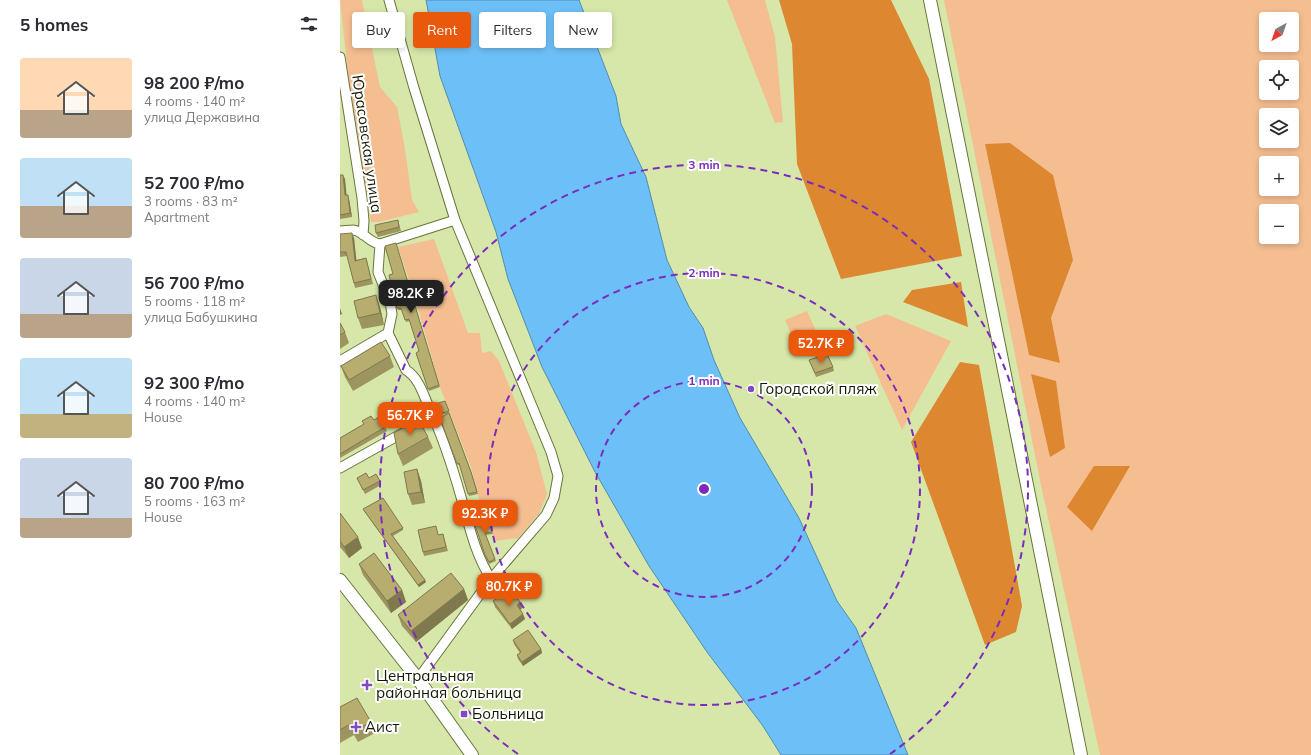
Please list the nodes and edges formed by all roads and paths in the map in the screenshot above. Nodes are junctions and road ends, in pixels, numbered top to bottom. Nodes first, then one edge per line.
1 (389, 0) edge
2 (930, 0) edge
3 (340, 57) edge
4 (455, 220) junction
5 (340, 231) edge
6 (363, 235) junction
7 (380, 244) junction
8 (388, 333) junction
9 (340, 361) edge
10 (433, 416) junction
11 (340, 468) edge
12 (490, 579) junction
13 (340, 580) edge
14 (418, 679) junction
15 (472, 755) edge
16 (1081, 755) edge

1 - 4 street
2 - 16 main road
3 - 6 street, Юрасовская улица
4 - 7 street
4 - 12 street
5 - 6 street, Юрасовская улица
6 - 7 street, Юрасовская улица
7 - 8 street
8 - 9 street
8 - 10 street
10 - 11 street
10 - 12 street
12 - 14 street
13 - 14 main road
14 - 15 main road

